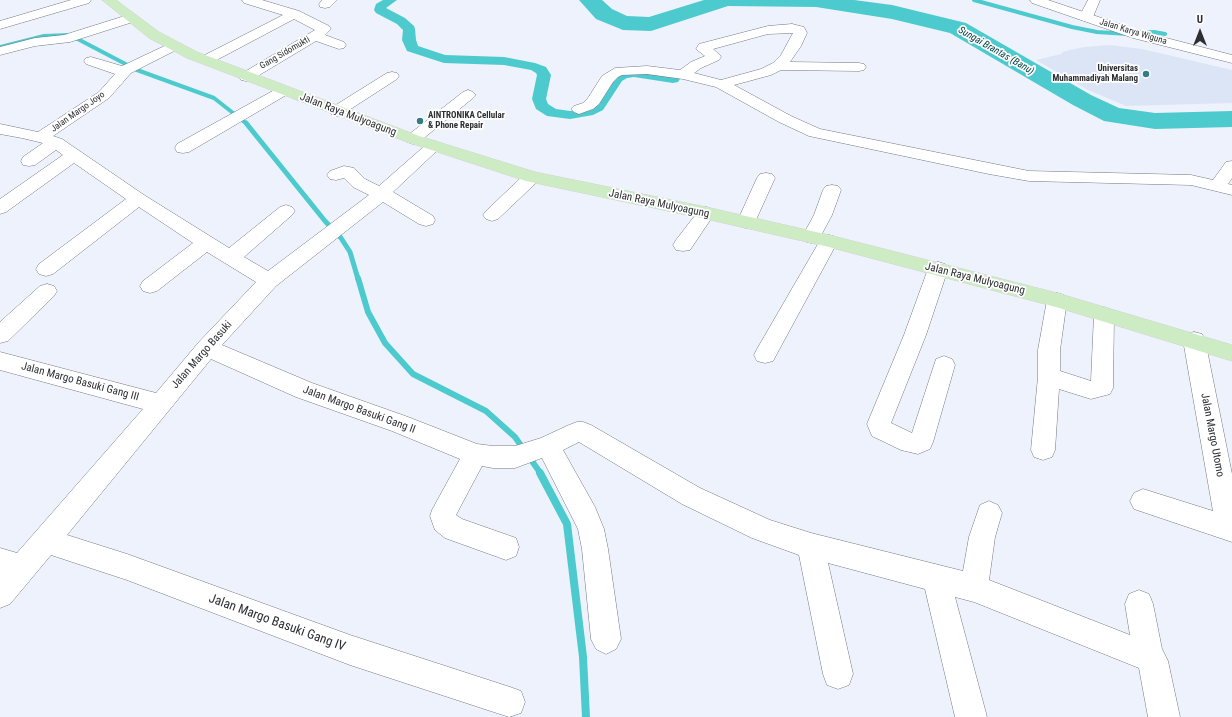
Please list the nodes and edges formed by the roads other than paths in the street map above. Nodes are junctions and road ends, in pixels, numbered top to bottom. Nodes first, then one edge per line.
1 (85, 0) edge
2 (108, 0) edge
3 (248, 0) edge
4 (283, 0) edge
5 (1036, 0) edge
6 (1094, 0) edge
7 (270, 6) junction
8 (294, 14) junction
9 (1086, 17) junction
10 (131, 18) junction
11 (0, 25) edge
12 (320, 32) junction
13 (340, 45) dead end
14 (173, 46) junction
15 (0, 51) edge
16 (1232, 59) edge
17 (206, 60) junction
18 (91, 61) dead end
19 (778, 66) junction
20 (859, 67) dead end
21 (128, 69) junction
22 (683, 75) junction
23 (392, 76) dead end
24 (246, 77) junction
25 (721, 84) junction
26 (283, 91) junction
27 (468, 95) dead end
28 (579, 110) dead end
29 (337, 111) junction
30 (2, 130) edge
31 (413, 139) junction
32 (48, 140) junction
33 (434, 146) junction
34 (183, 148) dead end
35 (74, 155) junction
36 (29, 161) dead end
37 (1232, 166) edge
38 (336, 175) dead end
39 (532, 177) junction
40 (766, 178) dead end
41 (1225, 187) edge
42 (832, 190) dead end
43 (381, 194) junction
44 (138, 199) junction
45 (1, 207) edge
46 (286, 211) dead end
47 (706, 213) junction
48 (492, 215) dead end
49 (426, 220) dead end
50 (746, 222) junction
51 (811, 237) junction
52 (829, 241) junction
53 (206, 244) junction
54 (683, 245) dead end
55 (230, 258) junction
56 (46, 269) dead end
57 (938, 269) junction
58 (270, 281) junction
59 (150, 286) dead end
60 (46, 291) dead end
61 (1057, 300) junction
62 (1104, 314) junction
63 (0, 335) edge
64 (1194, 340) junction
65 (207, 348) junction
66 (1232, 353) edge
67 (765, 355) dead end
68 (2, 365) edge
69 (944, 365) dead end
70 (1049, 377) junction
71 (161, 404) junction
72 (546, 447) junction
73 (1043, 450) dead end
74 (476, 454) junction
75 (1143, 501) dead end
76 (989, 513) dead end
77 (1231, 529) edge
78 (46, 541) junction
79 (811, 546) junction
80 (506, 547) dead end
81 (12, 565) edge
82 (936, 578) junction
83 (974, 588) junction
84 (0, 594) edge
85 (1139, 604) dead end
86 (606, 639) dead end
87 (1149, 657) junction
88 (838, 674) dead end
89 (510, 702) dead end
90 (971, 717) edge
91 (1164, 717) edge

1 - 11 street
2 - 10 main road, Jalan Raya Mulyoagung
3 - 7 street
4 - 7 street
5 - 9 street, Jalan Karya Wiguna
6 - 9 street
7 - 8 street
8 - 12 street
8 - 17 street
9 - 16 street, Jalan Karya Wiguna
10 - 14 main road, Jalan Raya Mulyoagung
10 - 15 street
12 - 13 street
12 - 24 street, Gang Sidomukti
14 - 17 main road, Jalan Raya Mulyoagung
14 - 21 street, Jalan Margo Joyo
17 - 24 main road, Jalan Raya Mulyoagung
18 - 21 street
19 - 20 street
19 - 22 street
19 - 25 street
21 - 32 street, Jalan Margo Joyo
22 - 25 street
22 - 28 street
23 - 29 street
24 - 26 main road, Jalan Raya Mulyoagung
25 - 41 street
26 - 29 main road, Jalan Raya Mulyoagung
26 - 34 street
27 - 31 street
29 - 31 main road, Jalan Raya Mulyoagung
30 - 32 street
31 - 33 main road, Jalan Raya Mulyoagung
32 - 35 street
32 - 36 street, Jalan Margo Joyo
33 - 39 main road, Jalan Raya Mulyoagung
33 - 43 street, Jalan Margo Basuki
35 - 44 street
35 - 45 street
37 - 41 street
38 - 43 street
39 - 47 main road, Jalan Raya Mulyoagung
39 - 48 street
40 - 50 street
42 - 51 street
43 - 49 street
43 - 58 street, Jalan Margo Basuki
44 - 53 street
44 - 56 street
46 - 55 street
47 - 50 main road, Jalan Raya Mulyoagung
47 - 54 street
50 - 51 main road, Jalan Raya Mulyoagung
51 - 52 main road, Jalan Raya Mulyoagung
52 - 57 main road, Jalan Raya Mulyoagung
52 - 67 street
53 - 55 street
53 - 59 street
55 - 58 street
57 - 61 main road, Jalan Raya Mulyoagung
57 - 69 street
58 - 65 street, Jalan Margo Basuki
60 - 63 street
61 - 62 main road, Jalan Raya Mulyoagung
61 - 70 street
62 - 64 main road, Jalan Raya Mulyoagung
62 - 70 street
64 - 66 main road, Jalan Raya Mulyoagung
64 - 77 street, Jalan Margo Utomo
65 - 71 street, Jalan Margo Basuki
65 - 74 street, Jalan Margo Basuki Gang II
68 - 71 street, Jalan Margo Basuki Gang III
70 - 73 street
71 - 78 street, Jalan Margo Basuki
72 - 74 street, Jalan Margo Basuki Gang II
72 - 79 street, Jalan Margo Basuki Gang II
72 - 86 street
74 - 80 street
75 - 77 street
76 - 83 street
78 - 81 street, Jalan Margo Basuki
78 - 89 street, Jalan Margo Basuki Gang IV
79 - 82 street
79 - 88 street
81 - 84 street, Jalan Margo Basuki
82 - 83 street
82 - 90 street
83 - 87 street
85 - 87 street
87 - 91 street

